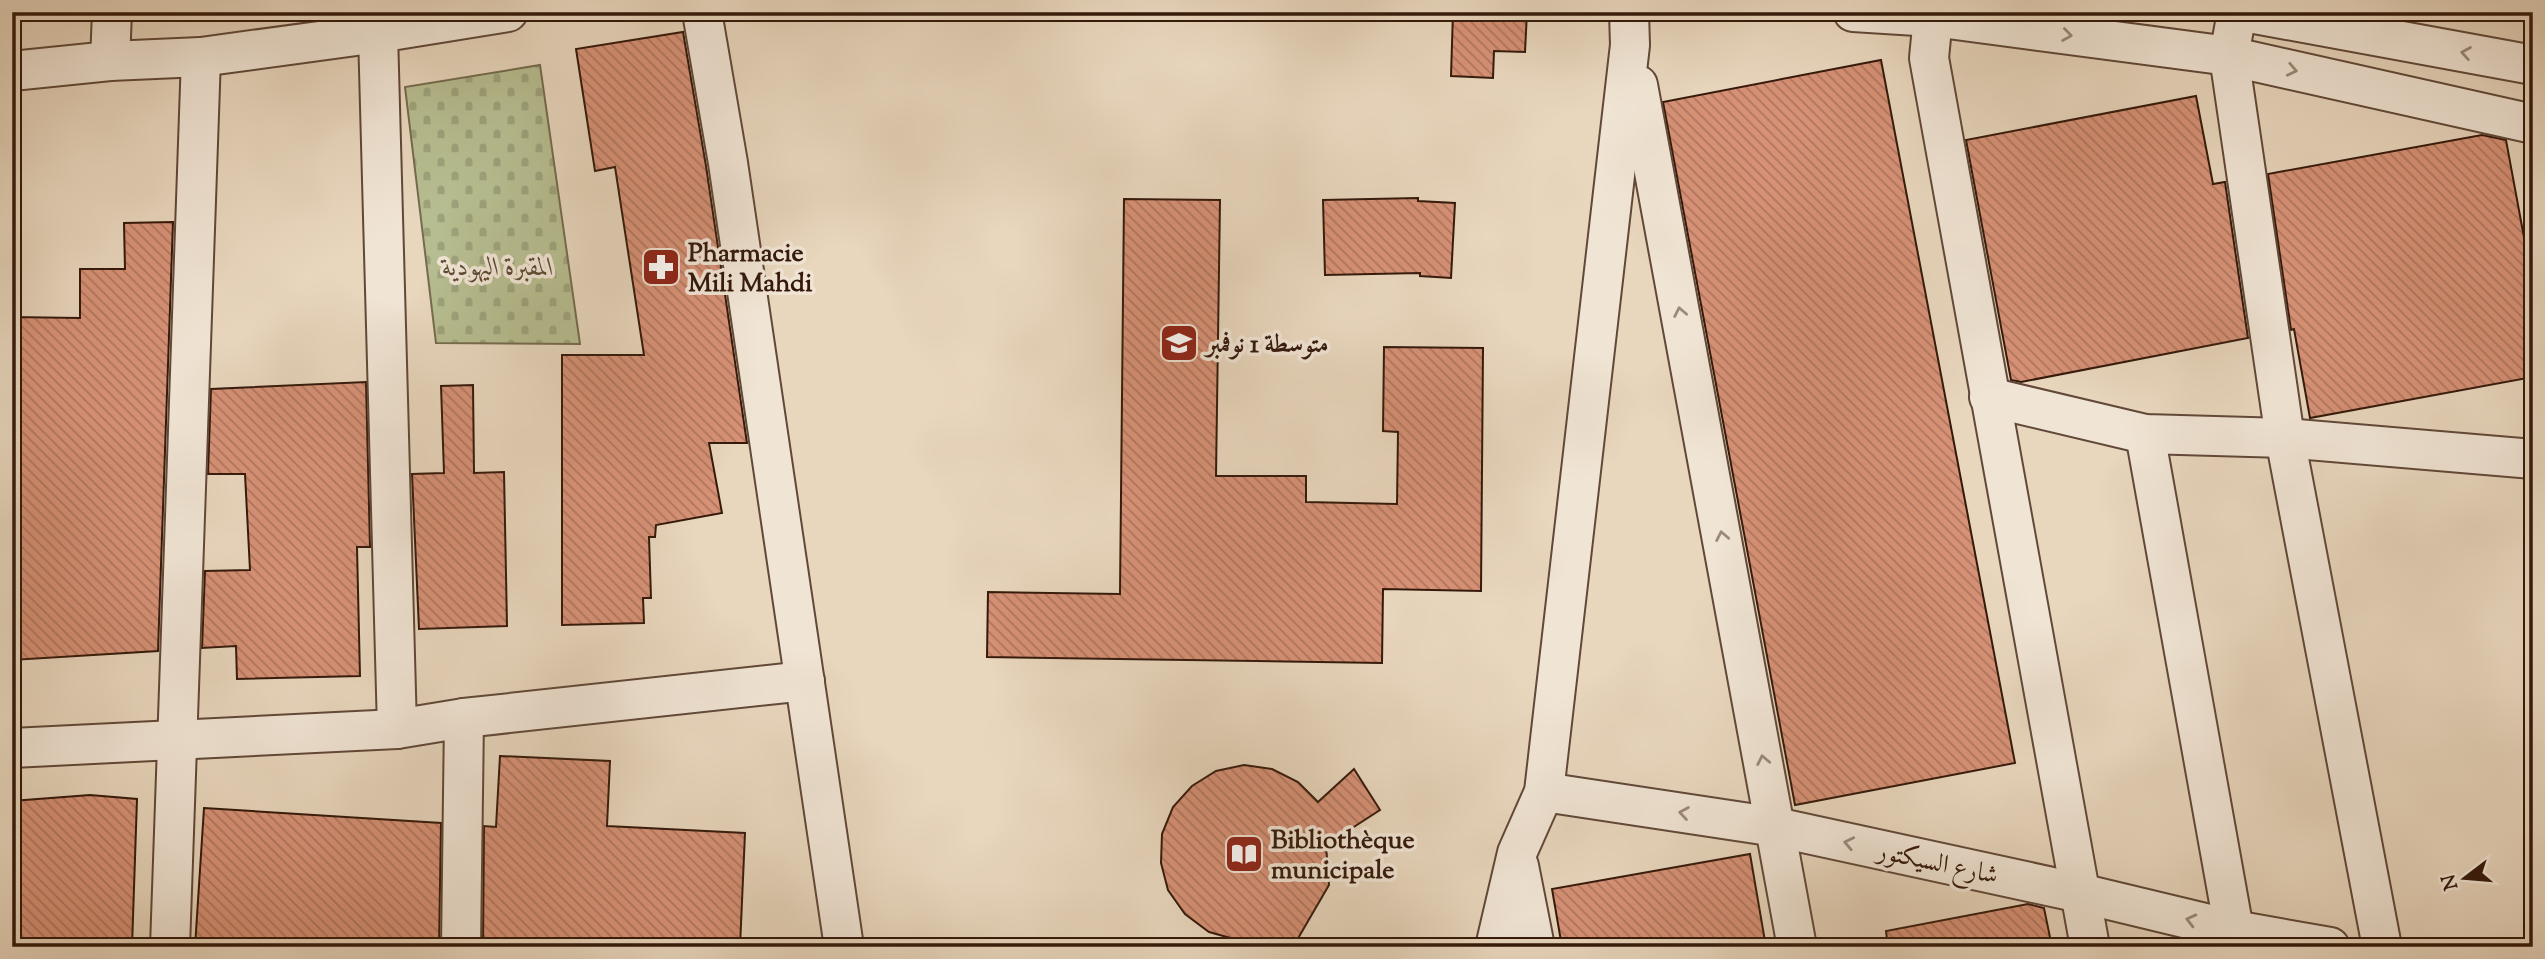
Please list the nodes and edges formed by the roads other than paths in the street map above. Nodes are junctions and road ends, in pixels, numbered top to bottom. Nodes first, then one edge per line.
1 (113, 12) edge
2 (508, 12) edge
3 (702, 12) edge
4 (1853, 12) edge
5 (2237, 12) edge
6 (2244, 12) edge
7 (1934, 15) edge
8 (1629, 29) edge
9 (378, 33) junction
10 (2229, 56) junction
11 (201, 57) junction
12 (110, 61) junction
13 (2533, 65) edge
14 (12, 71) edge
15 (2533, 124) edge
16 (1989, 397) junction
17 (2146, 434) junction
18 (2285, 438) junction
19 (2533, 459) edge
20 (805, 681) junction
21 (464, 718) junction
22 (397, 729) junction
23 (178, 741) junction
24 (12, 748) edge
25 (1544, 792) junction
26 (1776, 827) junction
27 (1517, 853) junction
28 (2080, 893) junction
29 (2234, 930) junction
30 (170, 947) edge
31 (461, 947) edge
32 (844, 947) edge
33 (1495, 947) edge
34 (1535, 947) edge
35 (1797, 947) edge
36 (2090, 947) edge
37 (2330, 947) edge
38 (2382, 947) edge

1 - 12 street
2 - 9 street
3 - 20 street
4 - 7 street
5 - 10 street
13 -> 6 street
7 -> 10 street
7 - 16 street
8 - 25 street
26 -> 8 street
9 - 11 street
9 - 22 street
10 -> 15 street
10 - 18 street
11 - 12 street
11 - 23 street
12 - 14 street
16 - 17 street
16 - 28 street
17 - 18 street
17 - 29 street
18 - 19 street
18 - 38 street
20 - 21 street
20 - 32 street
21 - 22 street
21 - 31 street
22 - 23 street
23 - 24 street
23 - 30 street
26 -> 25 street, شارع السيكتور
25 - 27 street
28 -> 26 street, شارع السيكتور
26 - 35 street
27 - 33 street
27 - 34 street
29 -> 28 street, شارع السيكتور
28 - 36 street
29 - 37 street, شارع السيكتور

